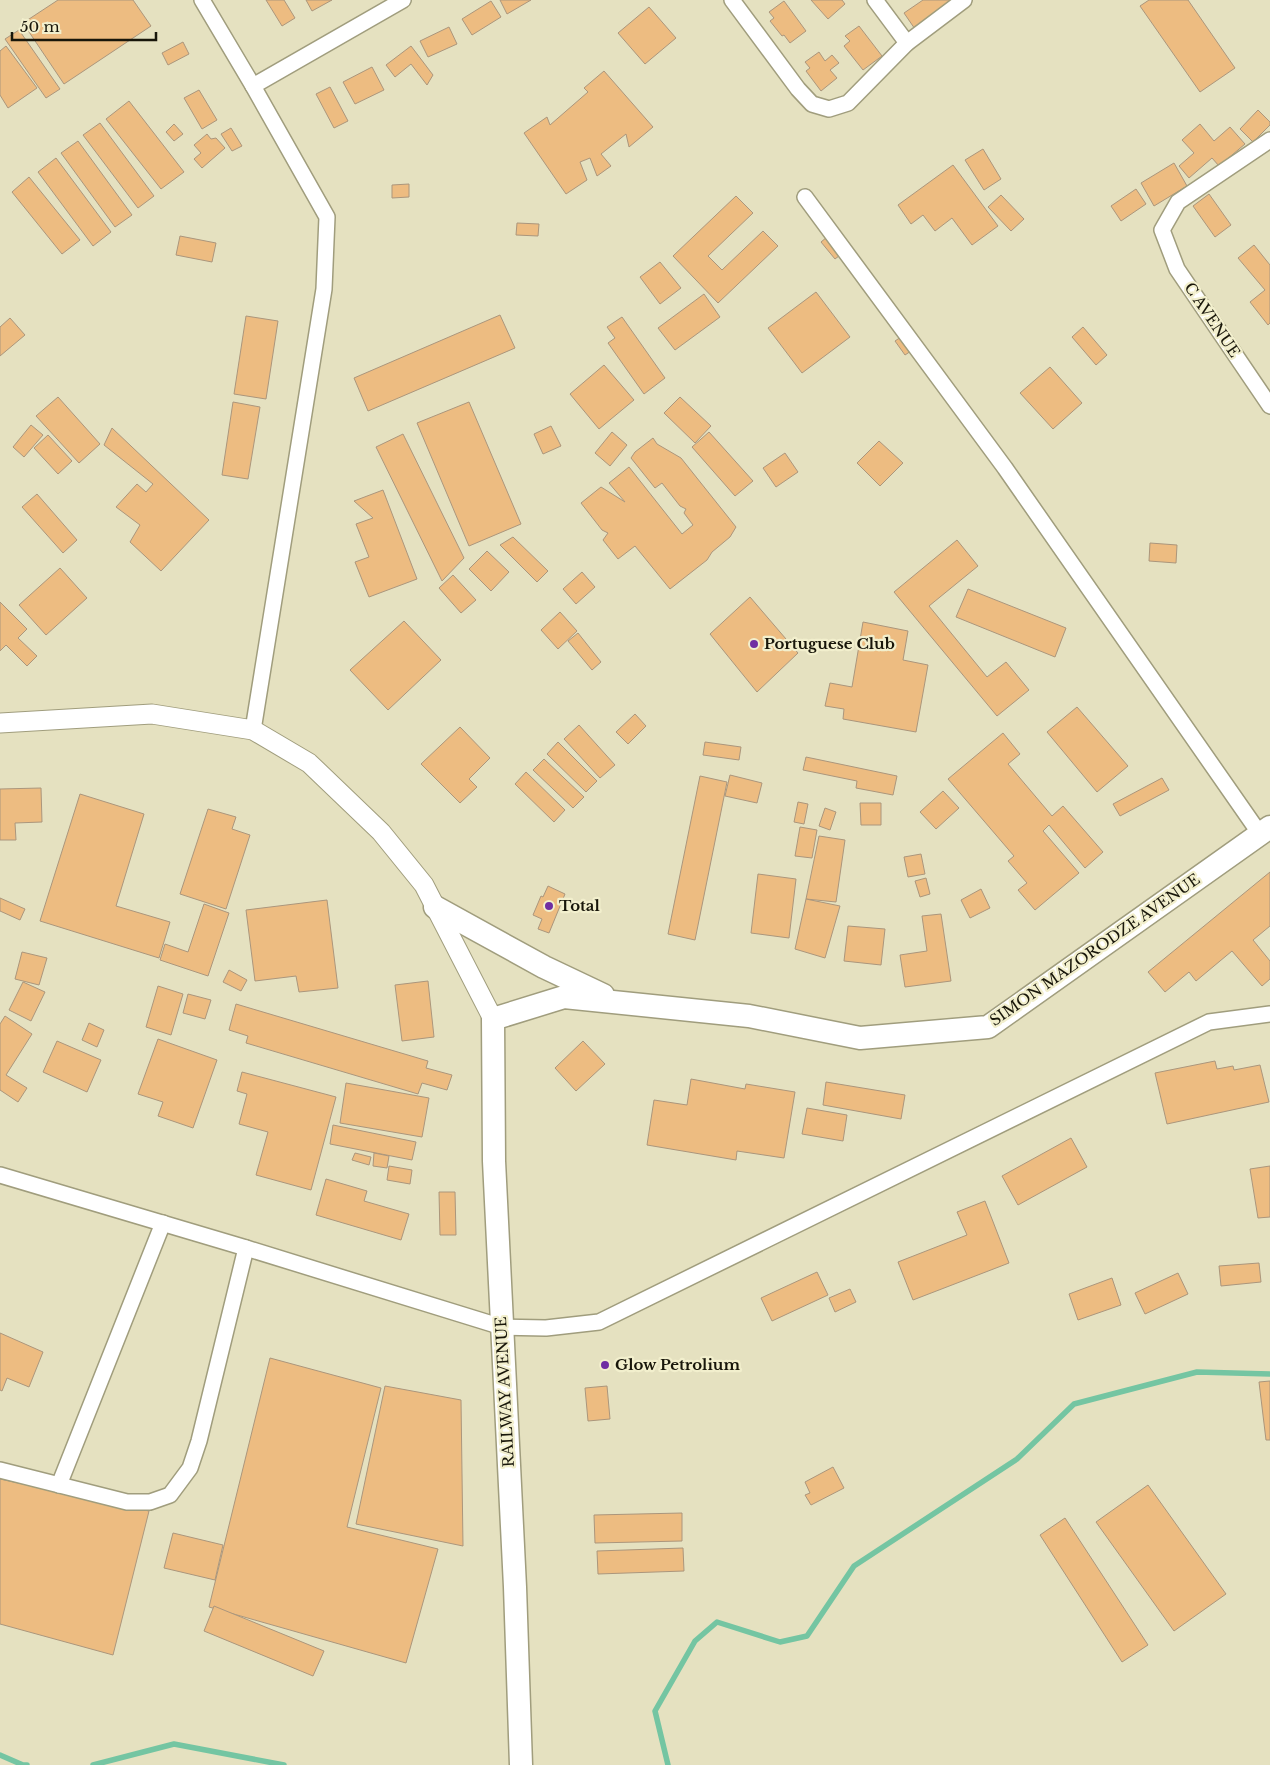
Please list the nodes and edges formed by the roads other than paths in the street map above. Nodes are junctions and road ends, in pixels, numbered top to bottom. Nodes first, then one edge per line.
1 (202, 0) edge
2 (403, 0) edge
3 (732, 0) edge
4 (875, 0) edge
5 (964, 0) edge
6 (907, 43) junction
7 (253, 86) junction
8 (1270, 140) edge
9 (805, 197) dead end
10 (1270, 406) edge
11 (0, 723) edge
12 (253, 730) junction
13 (1265, 831) edge
14 (435, 907) junction
15 (616, 1001) junction
16 (1270, 1014) edge
17 (493, 1019) junction
18 (0, 1175) edge
19 (163, 1223) junction
20 (246, 1248) junction
21 (502, 1327) junction
22 (0, 1470) edge
23 (59, 1485) junction
24 (521, 1765) edge

1 - 7 street
2 - 7 street
3 - 6 street
4 - 6 street
5 - 6 street
7 - 12 street
8 - 10 street, C AVENUE
9 - 13 street
11 - 12 street
12 - 14 street
13 - 15 main road, SIMON MAZORODZE AVENUE
14 - 15 main road
14 - 17 street
15 - 17 main road, SIMON MAZORODZE AVENUE
16 - 21 street
17 - 21 main road, RAILWAY AVENUE
18 - 19 street
19 - 20 street
19 - 23 street
20 - 21 street
20 - 23 street
21 - 24 main road, RAILWAY AVENUE
22 - 23 street

